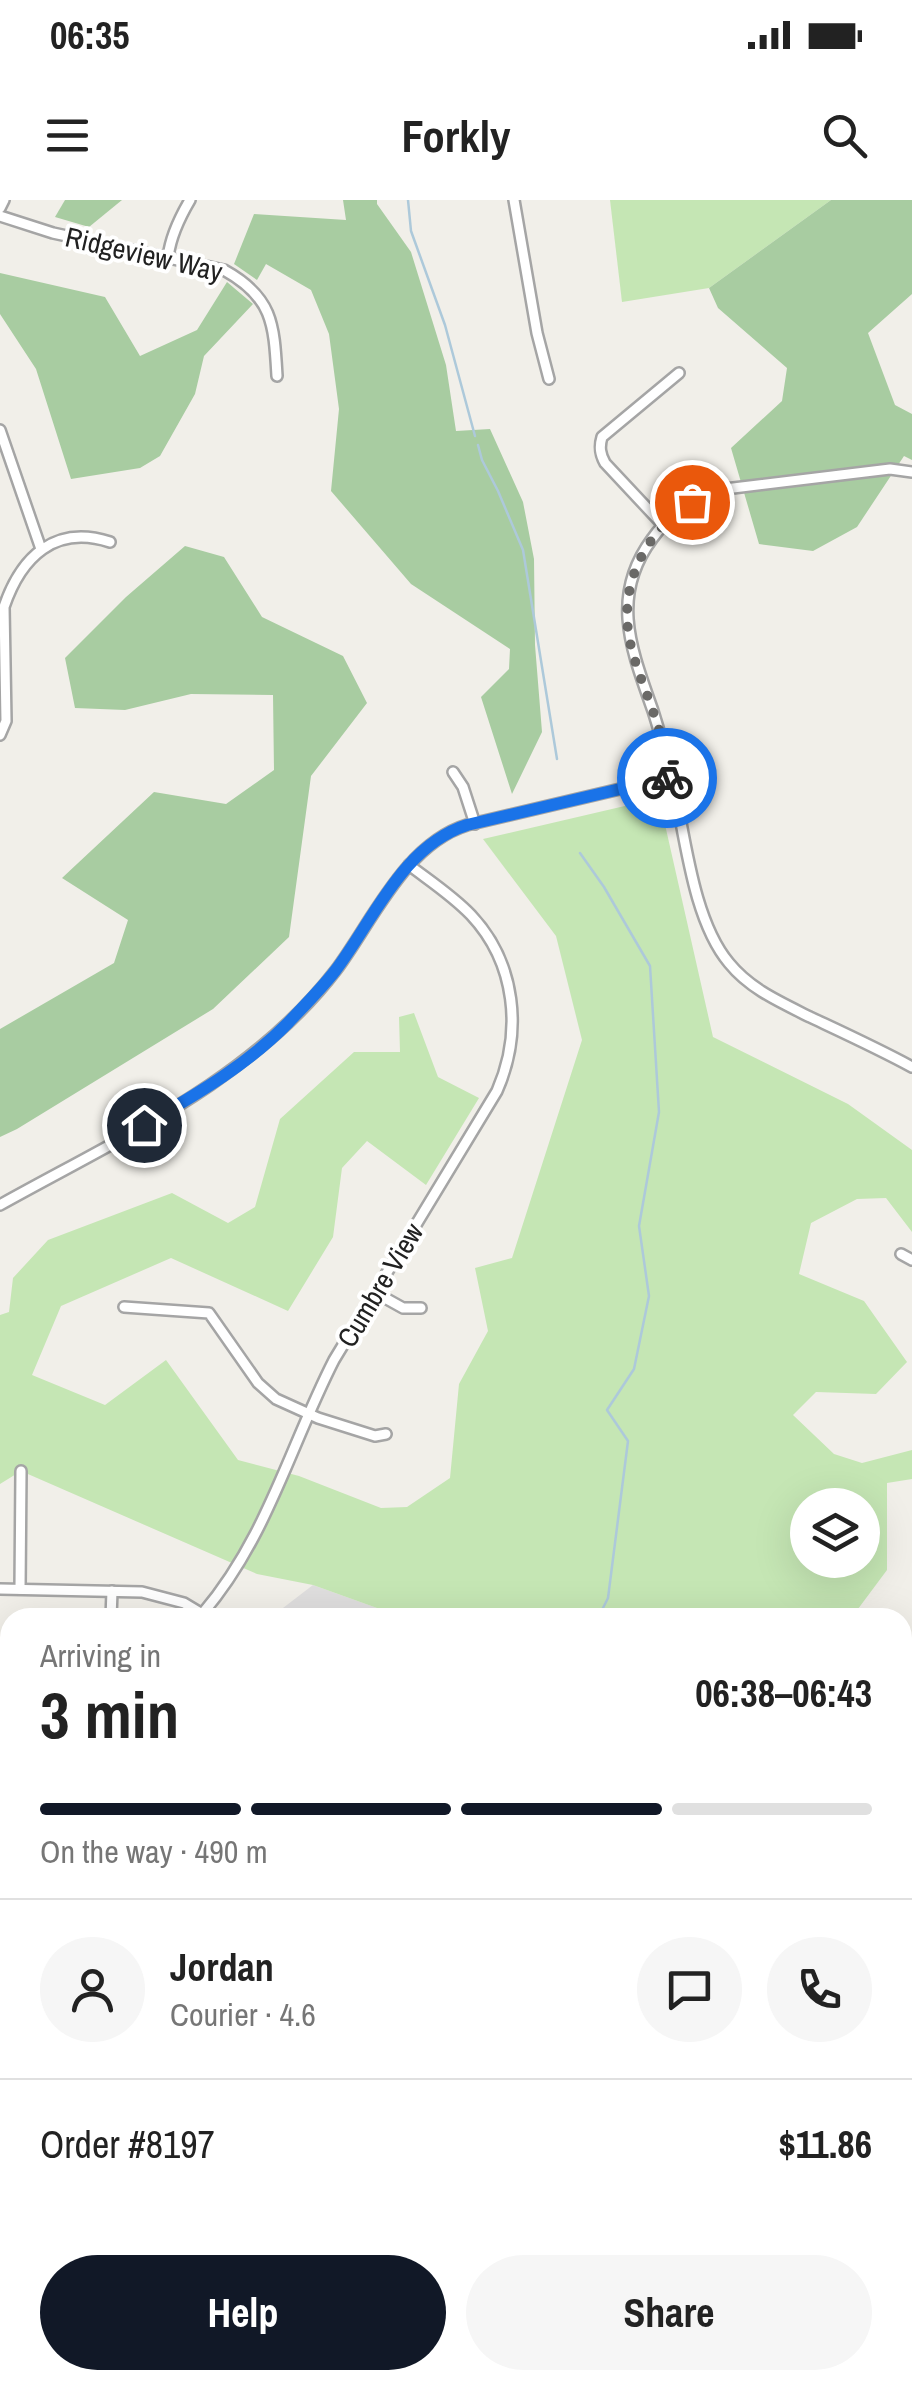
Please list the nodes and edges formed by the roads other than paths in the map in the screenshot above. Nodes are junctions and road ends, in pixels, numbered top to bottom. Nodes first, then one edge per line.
1 (4, 200) edge
2 (190, 200) edge
3 (514, 200) edge
4 (0, 208) edge
5 (0, 216) edge
6 (168, 258) junction
7 (679, 373) dead end
8 (276, 376) dead end
9 (549, 379) dead end
10 (0, 430) edge
11 (912, 472) edge
12 (663, 524) junction
13 (110, 542) dead end
14 (41, 549) junction
15 (0, 735) edge
16 (453, 772) dead end
17 (672, 777) junction
18 (475, 824) junction
19 (409, 866) junction
20 (912, 1067) edge
21 (0, 1206) edge
22 (901, 1254) dead end
23 (912, 1260) edge
24 (376, 1293) junction
25 (124, 1308) dead end
26 (421, 1308) dead end
27 (308, 1414) junction
28 (386, 1434) dead end
29 (20, 1471) dead end
30 (0, 1589) edge
31 (20, 1589) junction
32 (112, 1591) junction
33 (111, 1608) edge
34 (191, 1608) edge
35 (210, 1608) edge

1 - 4 street
2 - 6 street
3 - 9 street
5 - 6 street, Ridgeview Way
6 - 8 street, Ridgeview Way
7 - 12 street
10 - 14 street
11 - 12 street
12 - 17 street
13 - 14 street
14 - 15 street
16 - 18 street
17 - 18 street
17 - 20 street
18 - 19 street
19 - 21 street
19 - 24 street, Cumbre View
22 - 23 street
24 - 26 street
24 - 27 street, Cumbre View
25 - 27 street
27 - 28 street
27 - 35 street, Cumbre View
29 - 31 street
30 - 31 street
31 - 32 street
32 - 33 street
32 - 34 street

